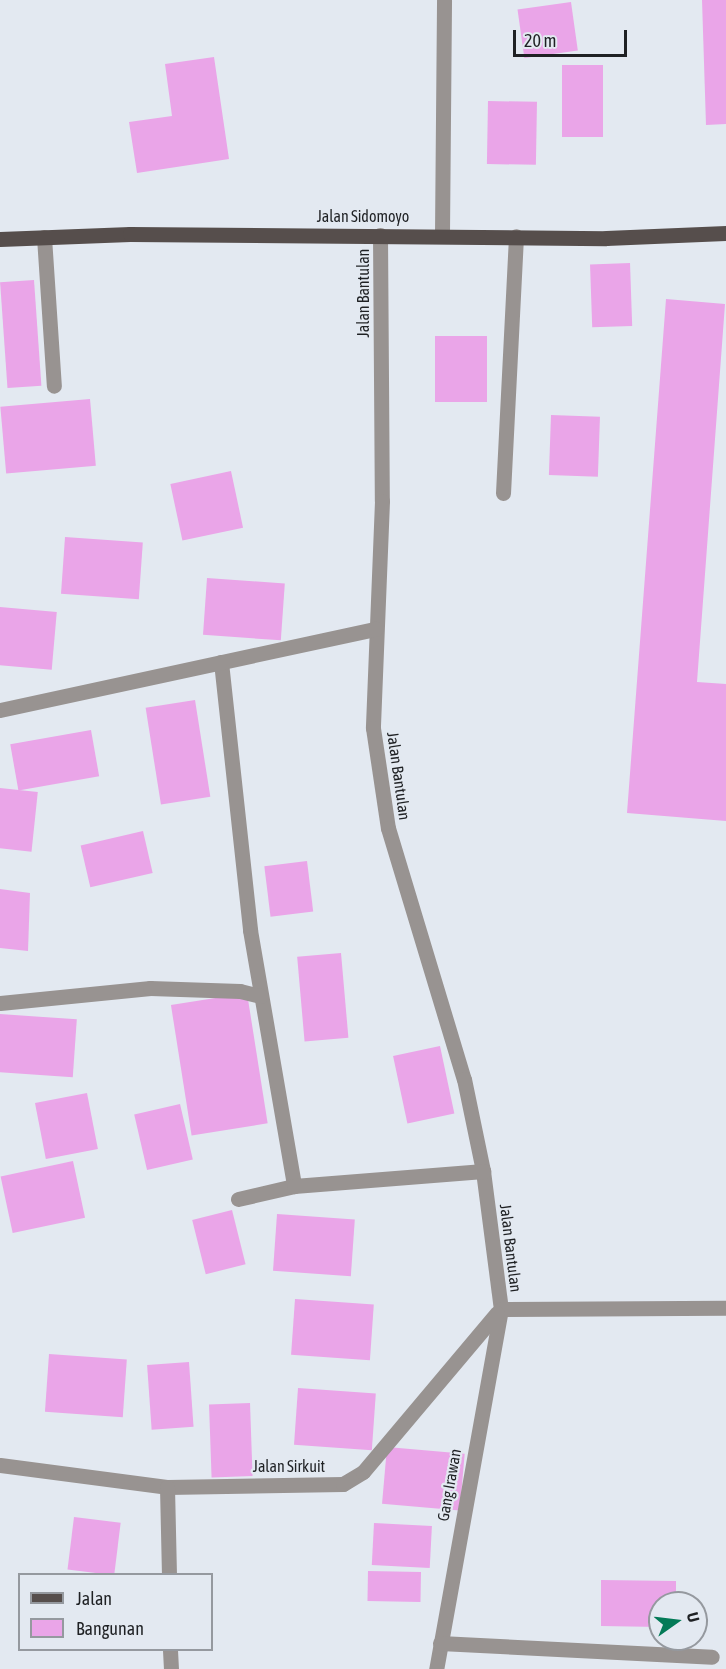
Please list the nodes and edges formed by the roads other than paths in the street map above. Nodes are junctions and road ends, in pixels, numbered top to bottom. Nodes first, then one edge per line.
1 (444, 0) edge
2 (442, 233) junction
3 (726, 233) edge
4 (380, 234) junction
5 (516, 236) junction
6 (44, 237) junction
7 (0, 239) edge
8 (54, 386) dead end
9 (503, 493) dead end
10 (375, 629) junction
11 (221, 662) junction
12 (0, 710) edge
13 (260, 996) junction
14 (0, 1003) edge
15 (483, 1171) junction
16 (294, 1186) junction
17 (238, 1198) dead end
18 (726, 1308) edge
19 (501, 1309) junction
20 (0, 1465) edge
21 (167, 1487) junction
22 (169, 1573) edge
23 (440, 1642) junction
24 (170, 1651) edge
25 (712, 1657) dead end
26 (171, 1669) edge
27 (436, 1669) edge

1 - 2 street
2 - 4 main road, Jalan Sidomoyo
2 - 5 main road, Jalan Sidomoyo
3 - 5 main road, Jalan Sidomoyo
4 - 6 main road, Jalan Sidomoyo
4 - 10 street, Jalan Bantulan
5 - 9 street
6 - 7 main road, Jalan Sidomoyo
6 - 8 street
10 - 11 street
10 - 15 street, Jalan Bantulan
11 - 12 street
11 - 13 street
13 - 14 street
13 - 16 street
15 - 16 street
15 - 19 street, Jalan Bantulan
16 - 17 street
18 - 19 street
19 - 21 street, Jalan Sirkuit
19 - 23 street, Gang Irawan
20 - 21 street, Jalan Sirkuit
21 - 22 street
23 - 25 street
23 - 27 street, Gang Irawan
24 - 26 street

